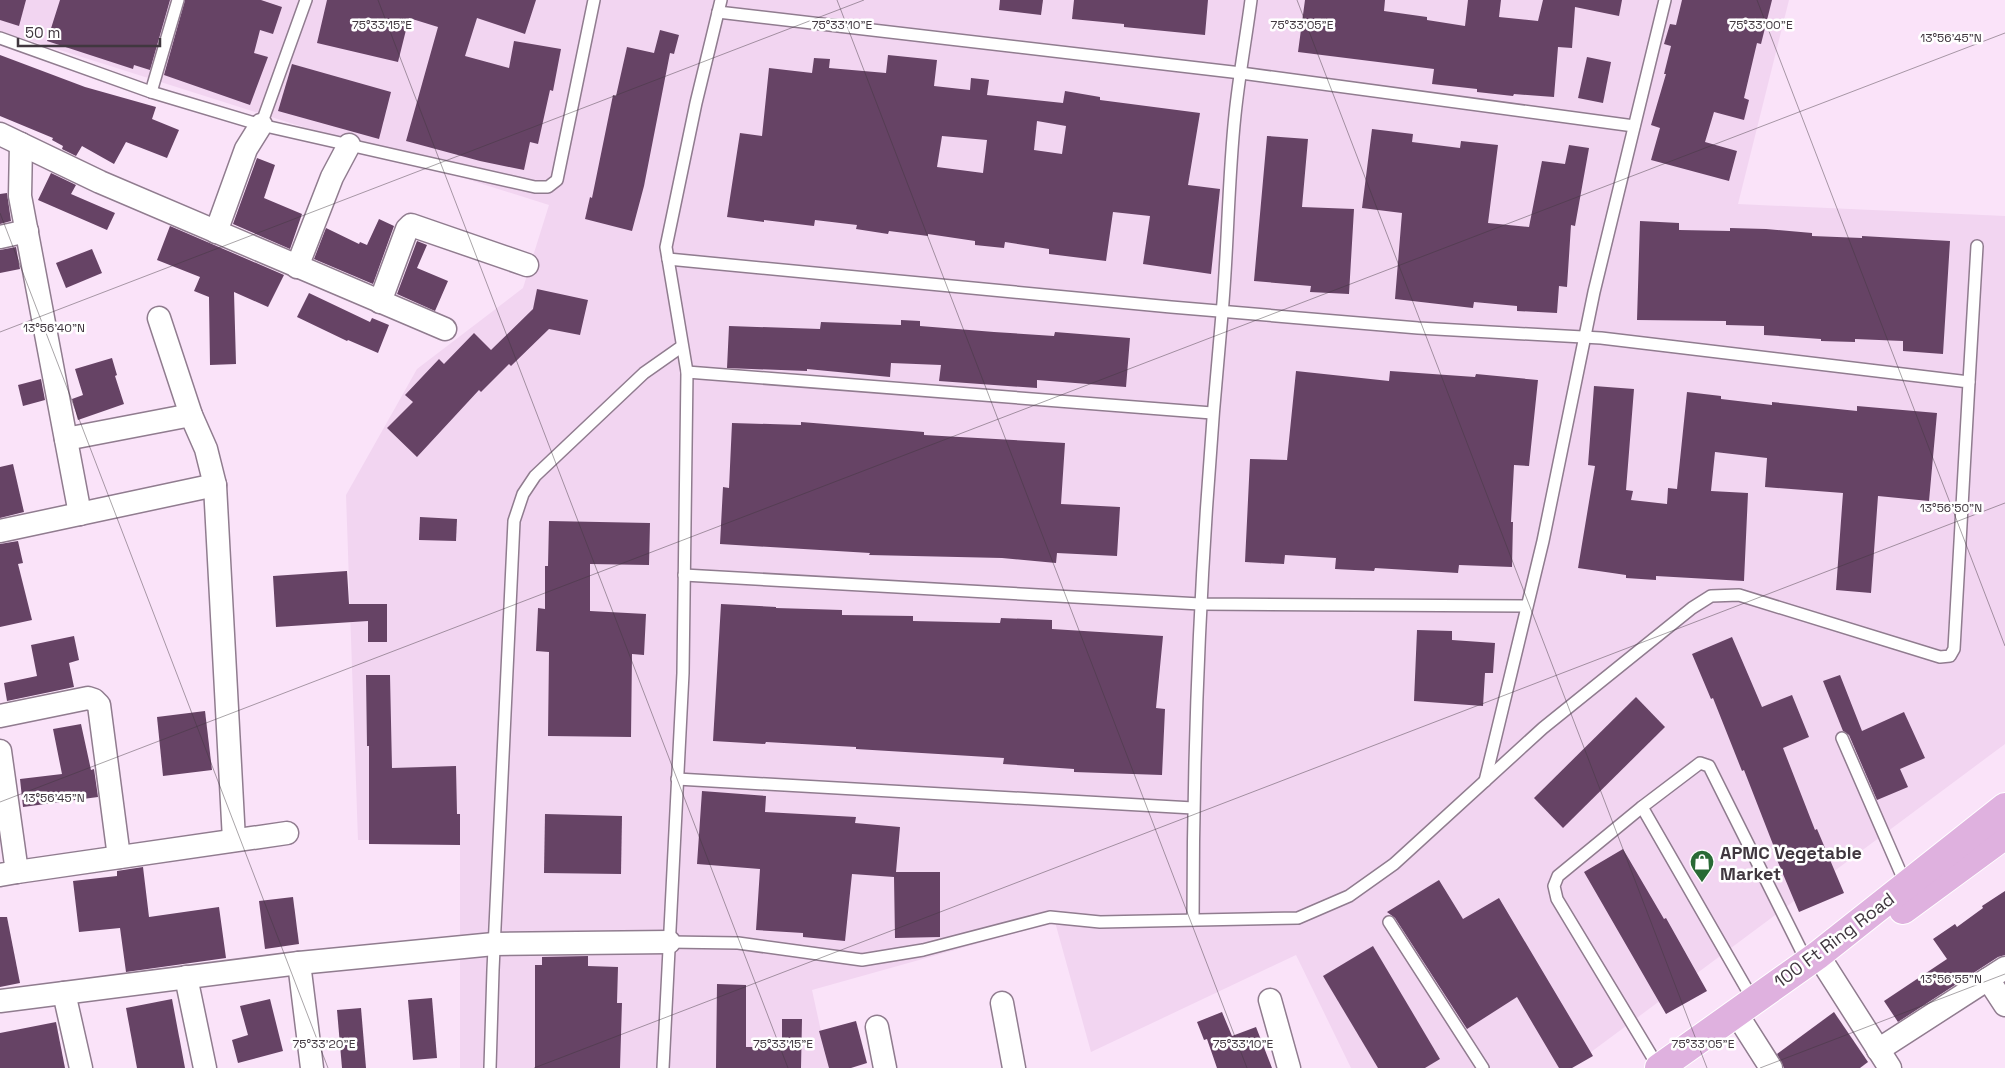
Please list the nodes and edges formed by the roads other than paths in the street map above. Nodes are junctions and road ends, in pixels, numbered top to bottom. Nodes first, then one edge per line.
1 (178, 0) edge
2 (306, 0) edge
3 (594, 0) edge
4 (1251, 0) edge
5 (1665, 0) edge
6 (720, 6) edge
7 (0, 38) edge
8 (1241, 73) junction
9 (151, 92) junction
10 (261, 125) junction
11 (1634, 126) junction
12 (0, 134) edge
13 (21, 144) junction
14 (349, 145) junction
15 (27, 231) junction
16 (216, 232) junction
17 (0, 237) edge
18 (1977, 246) dead end
19 (668, 259) junction
20 (526, 265) dead end
21 (297, 266) junction
22 (380, 302) junction
23 (1222, 312) junction
24 (159, 318) dead end
25 (445, 329) dead end
26 (1584, 337) junction
27 (681, 347) junction
28 (687, 372) junction
29 (1969, 382) junction
30 (1212, 413) junction
31 (191, 415) junction
32 (66, 439) junction
33 (216, 485) junction
34 (80, 514) junction
35 (0, 531) edge
36 (684, 575) junction
37 (1200, 604) junction
38 (1526, 606) junction
39 (0, 716) edge
40 (1842, 738) dead end
41 (0, 751) edge
42 (677, 779) junction
43 (1485, 781) junction
44 (1642, 807) junction
45 (2005, 807) edge
46 (1193, 808) junction
47 (287, 833) dead end
48 (2005, 835) edge
49 (234, 840) junction
50 (120, 857) junction
51 (9, 874) edge
52 (1906, 885) junction
53 (1193, 920) junction
54 (1389, 922) dead end
55 (669, 942) junction
56 (494, 944) junction
57 (1816, 961) junction
58 (299, 963) junction
59 (1996, 973) edge
60 (186, 978) junction
61 (64, 993) junction
62 (1270, 1000) dead end
63 (0, 1001) edge
64 (1002, 1003) dead end
65 (2005, 1005) edge
66 (1748, 1012) junction
67 (877, 1027) dead end
68 (1884, 1059) edge
69 (80, 1068) edge
70 (205, 1068) edge
71 (312, 1068) edge
72 (490, 1068) edge
73 (663, 1068) edge
74 (885, 1068) edge
75 (1014, 1068) edge
76 (1289, 1068) edge
77 (1483, 1068) edge
78 (1659, 1068) edge
79 (1680, 1068) edge
80 (1771, 1068) edge

1 - 9 lane
2 - 10 lane
3 - 14 lane
4 - 8 lane
5 - 11 lane
6 - 8 lane
6 - 19 lane
7 - 9 lane
8 - 11 lane
8 - 23 lane
9 - 10 lane
10 - 14 lane
10 - 16 street
11 - 26 lane
12 - 13 street
13 - 15 street
13 - 16 street
14 - 21 street
15 - 17 street
15 - 32 street
16 - 21 street
18 - 29 lane
19 - 23 lane
19 - 27 lane
20 - 22 street
21 - 22 street
22 - 25 street
23 - 26 lane
23 - 30 lane
24 - 31 street
26 - 29 lane
26 - 38 lane
27 - 28 lane
27 - 56 lane
28 - 30 lane
28 - 36 lane
29 - 43 lane
30 - 37 lane
31 - 32 street
31 - 33 street
32 - 34 street
33 - 34 street
33 - 49 street
34 - 35 street
36 - 37 lane
36 - 42 lane
37 - 38 lane
37 - 46 lane
38 - 43 lane
39 - 50 street
40 - 52 lane
41 - 51 street
42 - 46 lane
42 - 55 lane
43 - 53 lane
44 - 57 lane
44 - 66 lane
44 - 78 lane
45 - 52 main road, 100 Ft Ring Road
46 - 53 lane
47 - 49 street
48 - 57 main road, 100 Ft Ring Road
49 - 50 street
50 - 51 street
52 - 57 main road, 100 Ft Ring Road
53 - 55 lane
54 - 77 lane
55 - 56 street
55 - 73 lane
56 - 58 street
56 - 72 lane
57 - 66 main road, 100 Ft Ring Road
57 - 68 street
58 - 60 street
58 - 71 street
59 - 65 street
59 - 68 street
60 - 61 street
60 - 70 street
61 - 63 street
61 - 69 street
62 - 76 street
64 - 75 street
66 - 78 main road
66 - 79 main road, 100 Ft Ring Road
66 - 80 street
67 - 74 street

